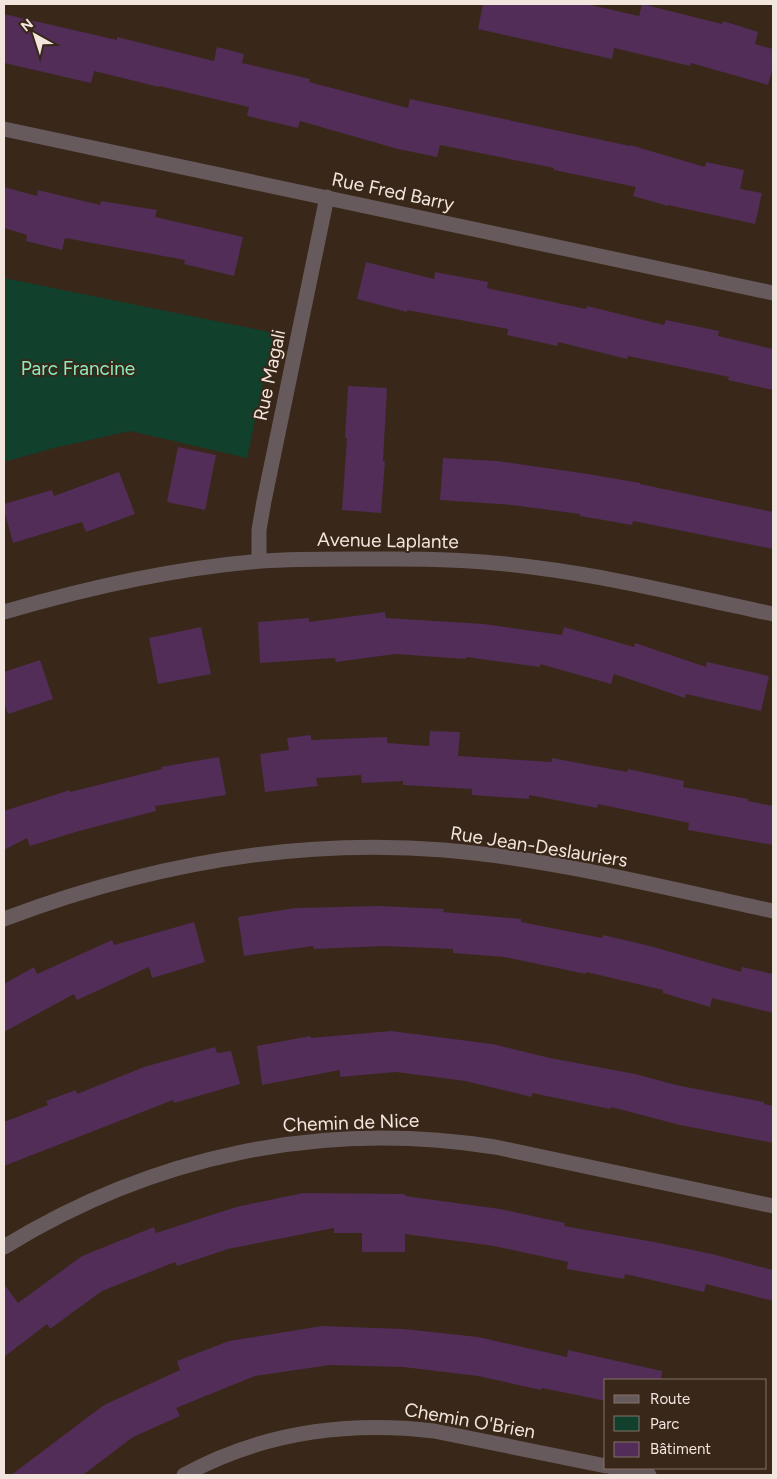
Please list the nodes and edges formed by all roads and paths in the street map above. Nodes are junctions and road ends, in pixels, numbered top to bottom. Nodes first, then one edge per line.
1 (4, 129) edge
2 (326, 197) junction
3 (773, 293) edge
4 (259, 562) junction
5 (4, 612) edge
6 (773, 614) edge
7 (773, 911) edge
8 (4, 919) edge
9 (773, 1206) edge
10 (4, 1247) edge
11 (604, 1466) edge
12 (618, 1469) edge
13 (184, 1475) edge
14 (649, 1475) edge

1 - 2 street, Rue Fred Barry
2 - 3 street, Rue Fred Barry
2 - 4 street, Rue Magali
4 - 5 street, Avenue Laplante
4 - 6 street, Avenue Laplante
7 - 8 street, Rue Jean-Deslauriers
9 - 10 street, Chemin de Nice
11 - 13 street, Chemin O'Brien
12 - 14 street

